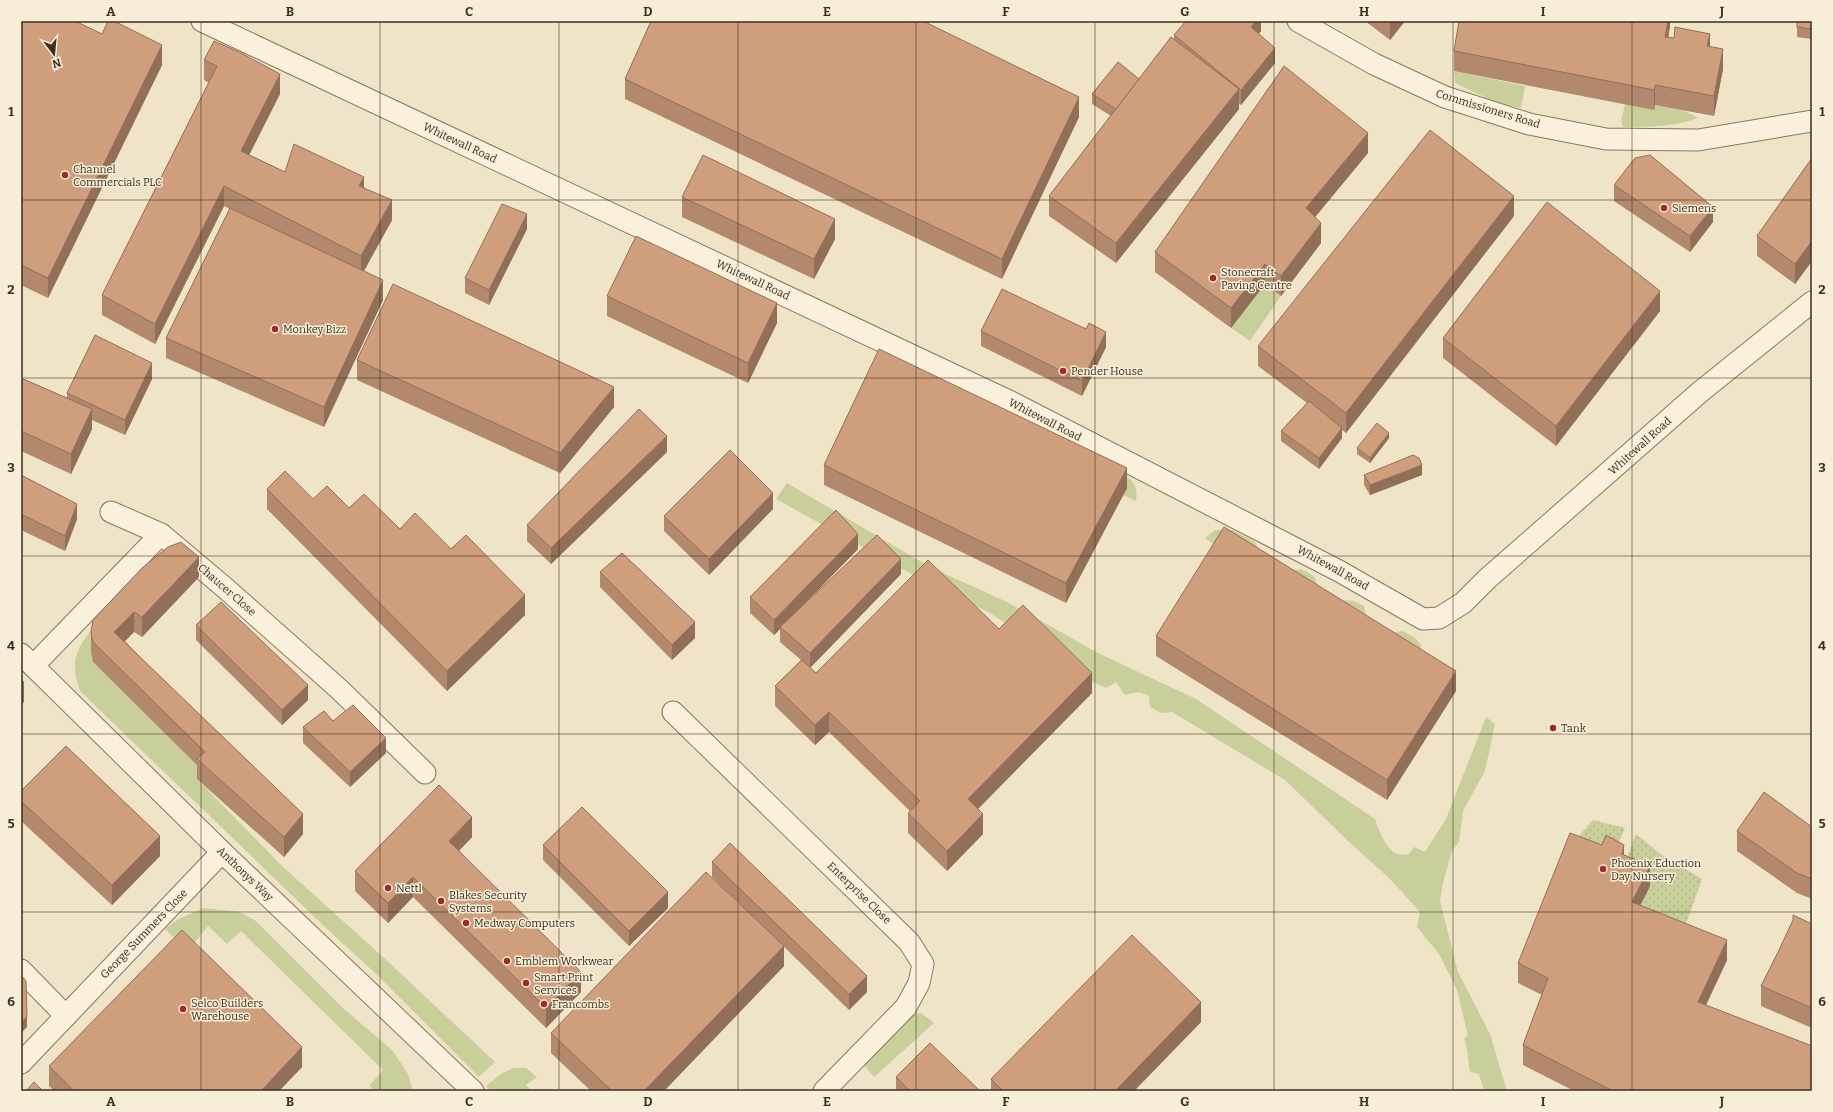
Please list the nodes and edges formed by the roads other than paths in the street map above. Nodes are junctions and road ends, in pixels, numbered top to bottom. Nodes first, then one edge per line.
1 (202, 21) edge
2 (1298, 21) edge
3 (1812, 121) edge
4 (1812, 302) edge
5 (110, 512) dead end
6 (161, 534) junction
7 (27, 660) edge
8 (673, 712) dead end
9 (425, 773) dead end
10 (222, 852) junction
11 (21, 970) edge
12 (66, 1016) junction
13 (21, 1063) edge
14 (473, 1091) edge
15 (824, 1091) edge

1 - 4 street, Whitewall Road
2 - 3 street, Commissioners Road
5 - 6 street, Chaucer Close
6 - 7 street
6 - 9 street, Chaucer Close
7 - 10 street, Anthonys Way
8 - 15 street, Enterprise Close
10 - 12 street, George Summers Close
10 - 14 street, Anthonys Way
11 - 12 street
12 - 13 street, George Summers Close

